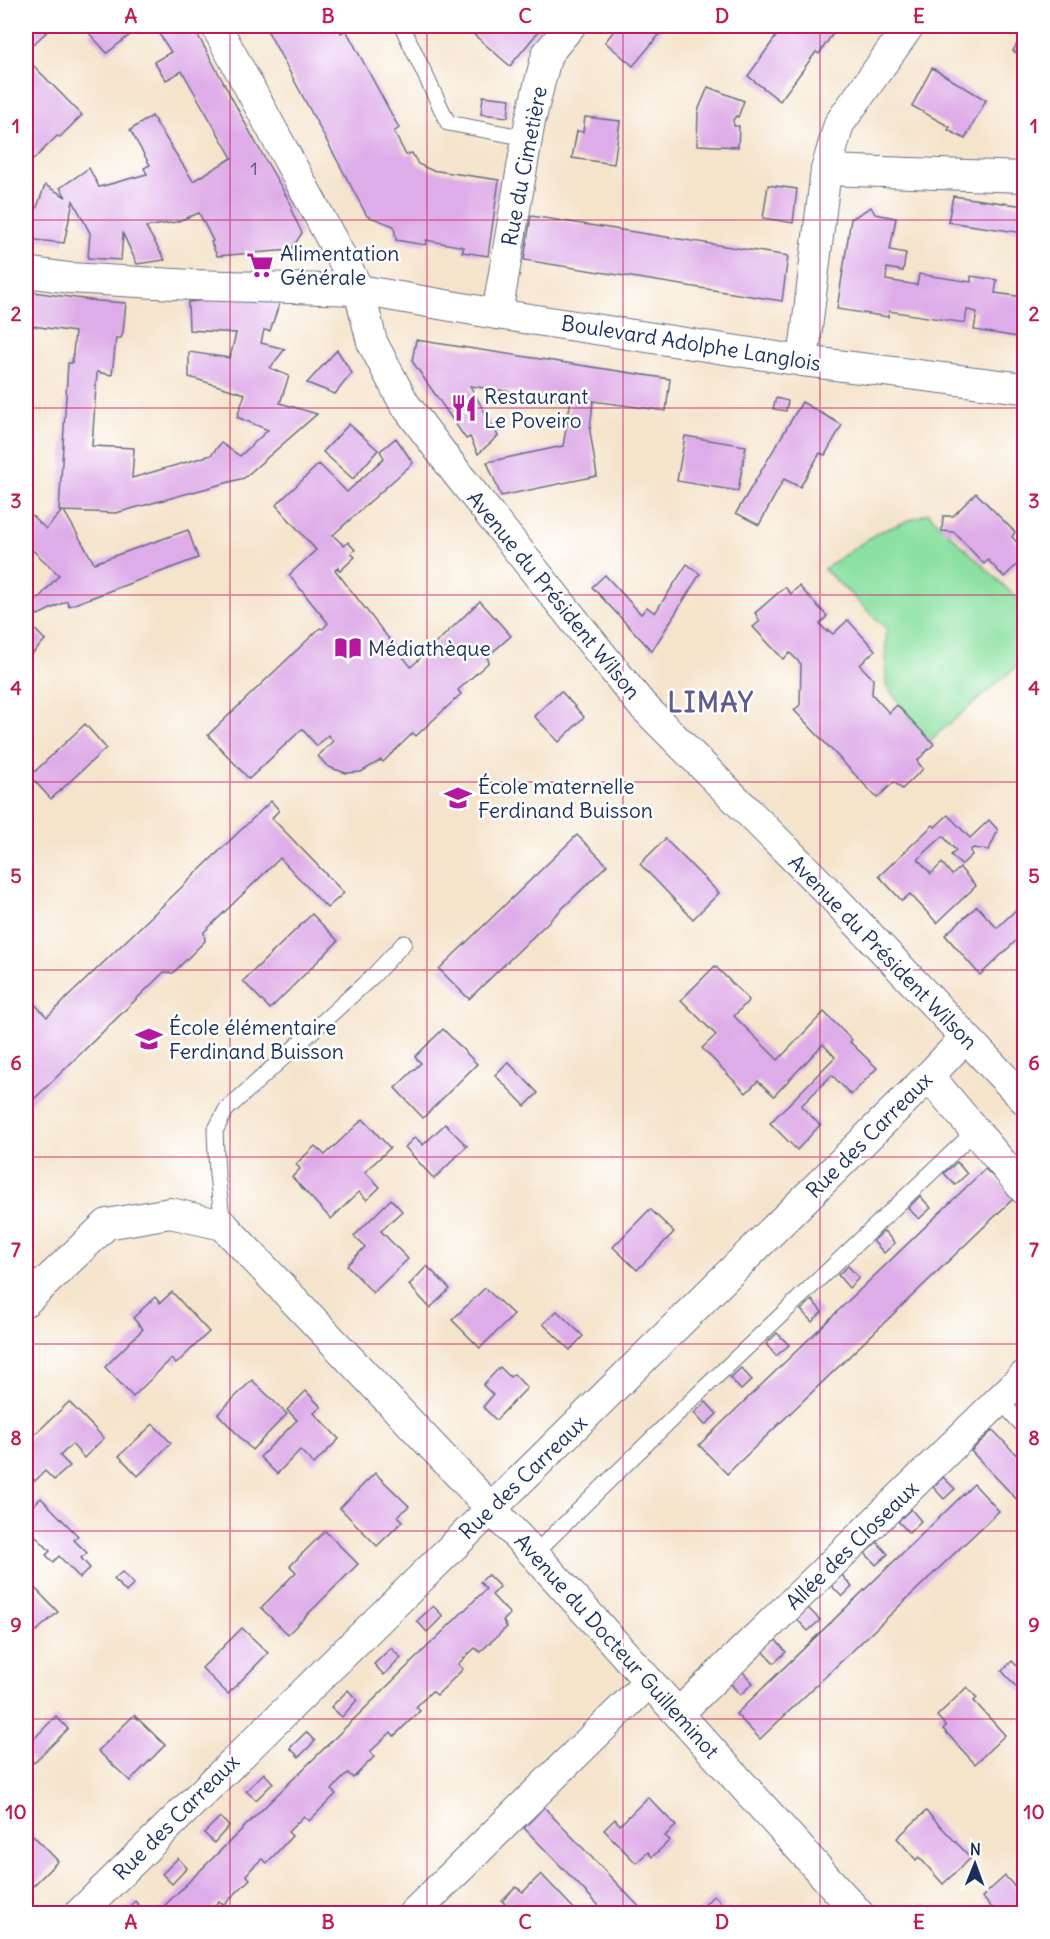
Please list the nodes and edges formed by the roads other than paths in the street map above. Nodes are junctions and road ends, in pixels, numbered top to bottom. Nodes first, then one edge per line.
1 (216, 26) edge
2 (402, 26) edge
3 (570, 26) edge
4 (909, 26) edge
5 (527, 138) junction
6 (826, 170) junction
7 (1024, 177) edge
8 (26, 272) edge
9 (359, 290) junction
10 (497, 314) junction
11 (803, 361) junction
12 (1024, 388) edge
13 (404, 943) dead end
14 (965, 1038) junction
15 (929, 1076) junction
16 (1024, 1099) edge
17 (974, 1131) junction
18 (1024, 1189) edge
19 (223, 1225) junction
20 (26, 1302) edge
21 (1024, 1377) edge
22 (1000, 1400) junction
23 (1024, 1427) edge
24 (492, 1509) junction
25 (534, 1554) junction
26 (650, 1682) junction
27 (679, 1713) junction
28 (79, 1914) edge
29 (413, 1914) edge
30 (859, 1914) edge

1 - 9 street, Avenue du Président Wilson
2 - 5 lane
3 - 5 street, Rue du Cimetière
4 - 6 street
5 - 10 street, Rue du Cimetière
6 - 7 street
6 - 11 street
8 - 9 street, Boulevard Adolphe Langlois
9 - 10 street, Boulevard Adolphe Langlois
9 - 14 street, Avenue du Président Wilson
10 - 11 street, Boulevard Adolphe Langlois
11 - 12 street, Boulevard Adolphe Langlois
13 - 19 lane
14 - 15 street, Rue des Carreaux
14 - 16 street, Avenue du Président Wilson
15 - 17 street
15 - 24 street, Rue des Carreaux
17 - 18 street
17 - 25 lane
19 - 20 street
19 - 24 street, Avenue du Docteur Guilleminot
21 - 22 street, Allée des Closeaux
22 - 23 lane
22 - 27 street, Allée des Closeaux
24 - 25 street, Avenue du Docteur Guilleminot
24 - 28 street, Rue des Carreaux
25 - 26 street, Avenue du Docteur Guilleminot
26 - 27 street, Avenue du Docteur Guilleminot
26 - 29 street
27 - 30 street, Avenue du Docteur Guilleminot

